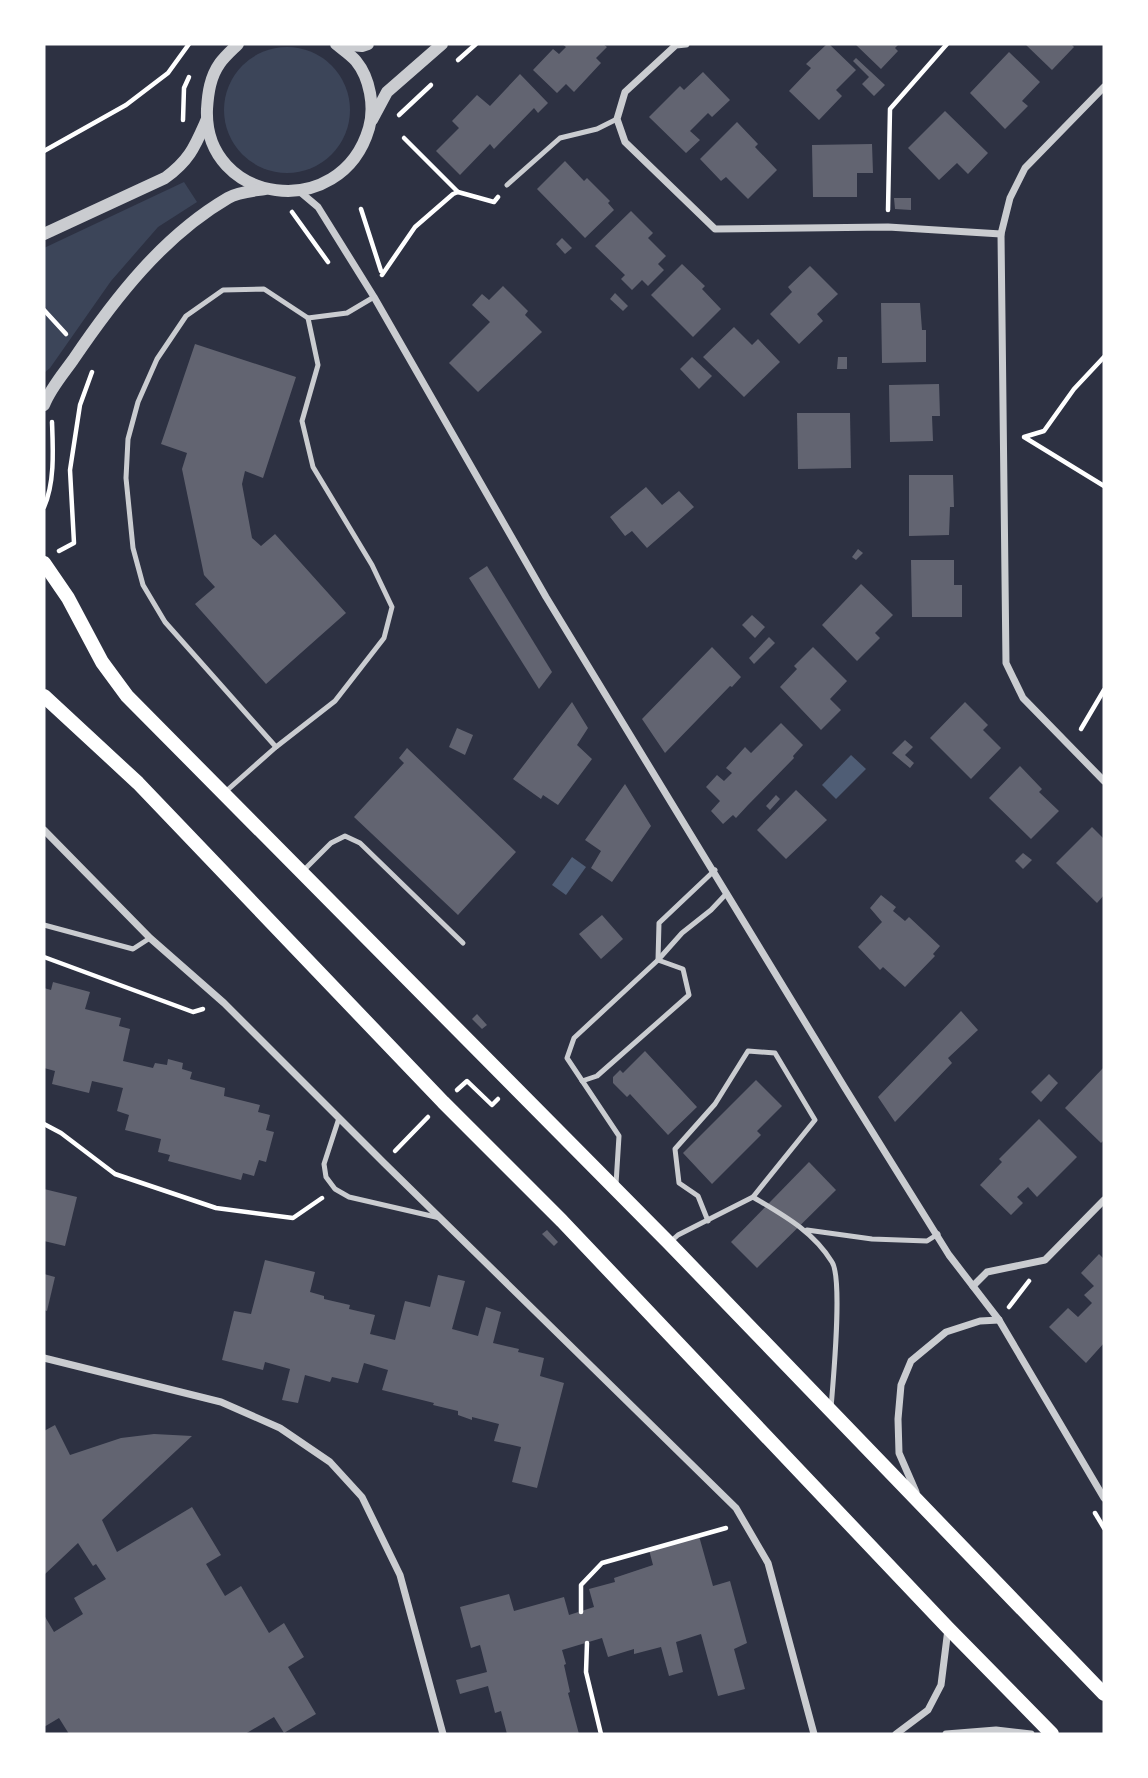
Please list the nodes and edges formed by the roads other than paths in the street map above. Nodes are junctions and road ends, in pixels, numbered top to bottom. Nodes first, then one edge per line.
1 (238, 44) edge
2 (336, 44) edge
3 (368, 44) edge
4 (442, 44) edge
5 (686, 44) edge
6 (1104, 87) edge
7 (207, 119) junction
8 (617, 119) junction
9 (370, 123) junction
10 (507, 185) road end
11 (266, 189) junction
12 (299, 191) junction
13 (44, 234) edge
14 (1002, 234) junction
15 (374, 297) junction
16 (308, 318) junction
17 (45, 401) edge
18 (44, 563) edge
19 (44, 696) edge
20 (276, 747) junction
21 (1104, 781) edge
22 (222, 795) junction
23 (44, 830) edge
24 (715, 870) junction
25 (300, 873) junction
26 (727, 893) junction
27 (44, 925) edge
28 (150, 938) junction
29 (463, 943) dead end
30 (658, 960) junction
31 (582, 1081) junction
32 (339, 1118) junction
33 (616, 1191) junction
34 (753, 1197) junction
35 (1104, 1200) edge
36 (440, 1218) junction
37 (708, 1221) junction
38 (806, 1230) junction
39 (938, 1234) junction
40 (669, 1243) junction
41 (973, 1286) junction
42 (999, 1320) junction
43 (44, 1358) edge
44 (831, 1411) junction
45 (1104, 1498) edge
46 (923, 1508) junction
47 (948, 1628) junction
48 (1104, 1694) edge
49 (443, 1734) edge
50 (814, 1734) edge
51 (896, 1734) edge
52 (946, 1734) edge
53 (1031, 1734) edge
54 (1052, 1734) edge

1 - 7 street
2 - 3 street
2 - 9 street
4 - 9 street
5 - 8 street
6 - 14 street
7 - 11 street
7 - 13 street
8 - 10 lane
8 - 14 street
9 - 12 street
11 - 12 street
11 - 17 street
12 - 15 street
14 - 21 street
15 - 16 lane
15 - 24 street
16 - 20 lane
16 - 20 lane
18 - 22 main road
19 - 47 main road
20 - 22 lane
22 - 25 main road
23 - 28 street
24 - 26 street
24 - 30 lane
25 - 29 lane
25 - 33 main road
26 - 30 lane
26 - 39 street
27 - 28 lane
28 - 32 street
30 - 31 lane
30 - 31 lane
31 - 33 lane
32 - 36 street
32 - 36 lane
33 - 40 main road
34 - 37 lane
34 - 37 lane
34 - 38 lane
35 - 41 street
36 - 50 street
37 - 40 lane
38 - 39 lane
38 - 44 lane
39 - 41 street
40 - 44 main road
41 - 42 street
42 - 45 street
42 - 46 street
43 - 49 street
44 - 46 main road
46 - 48 main road
47 - 51 street
47 - 54 main road
52 - 53 street

